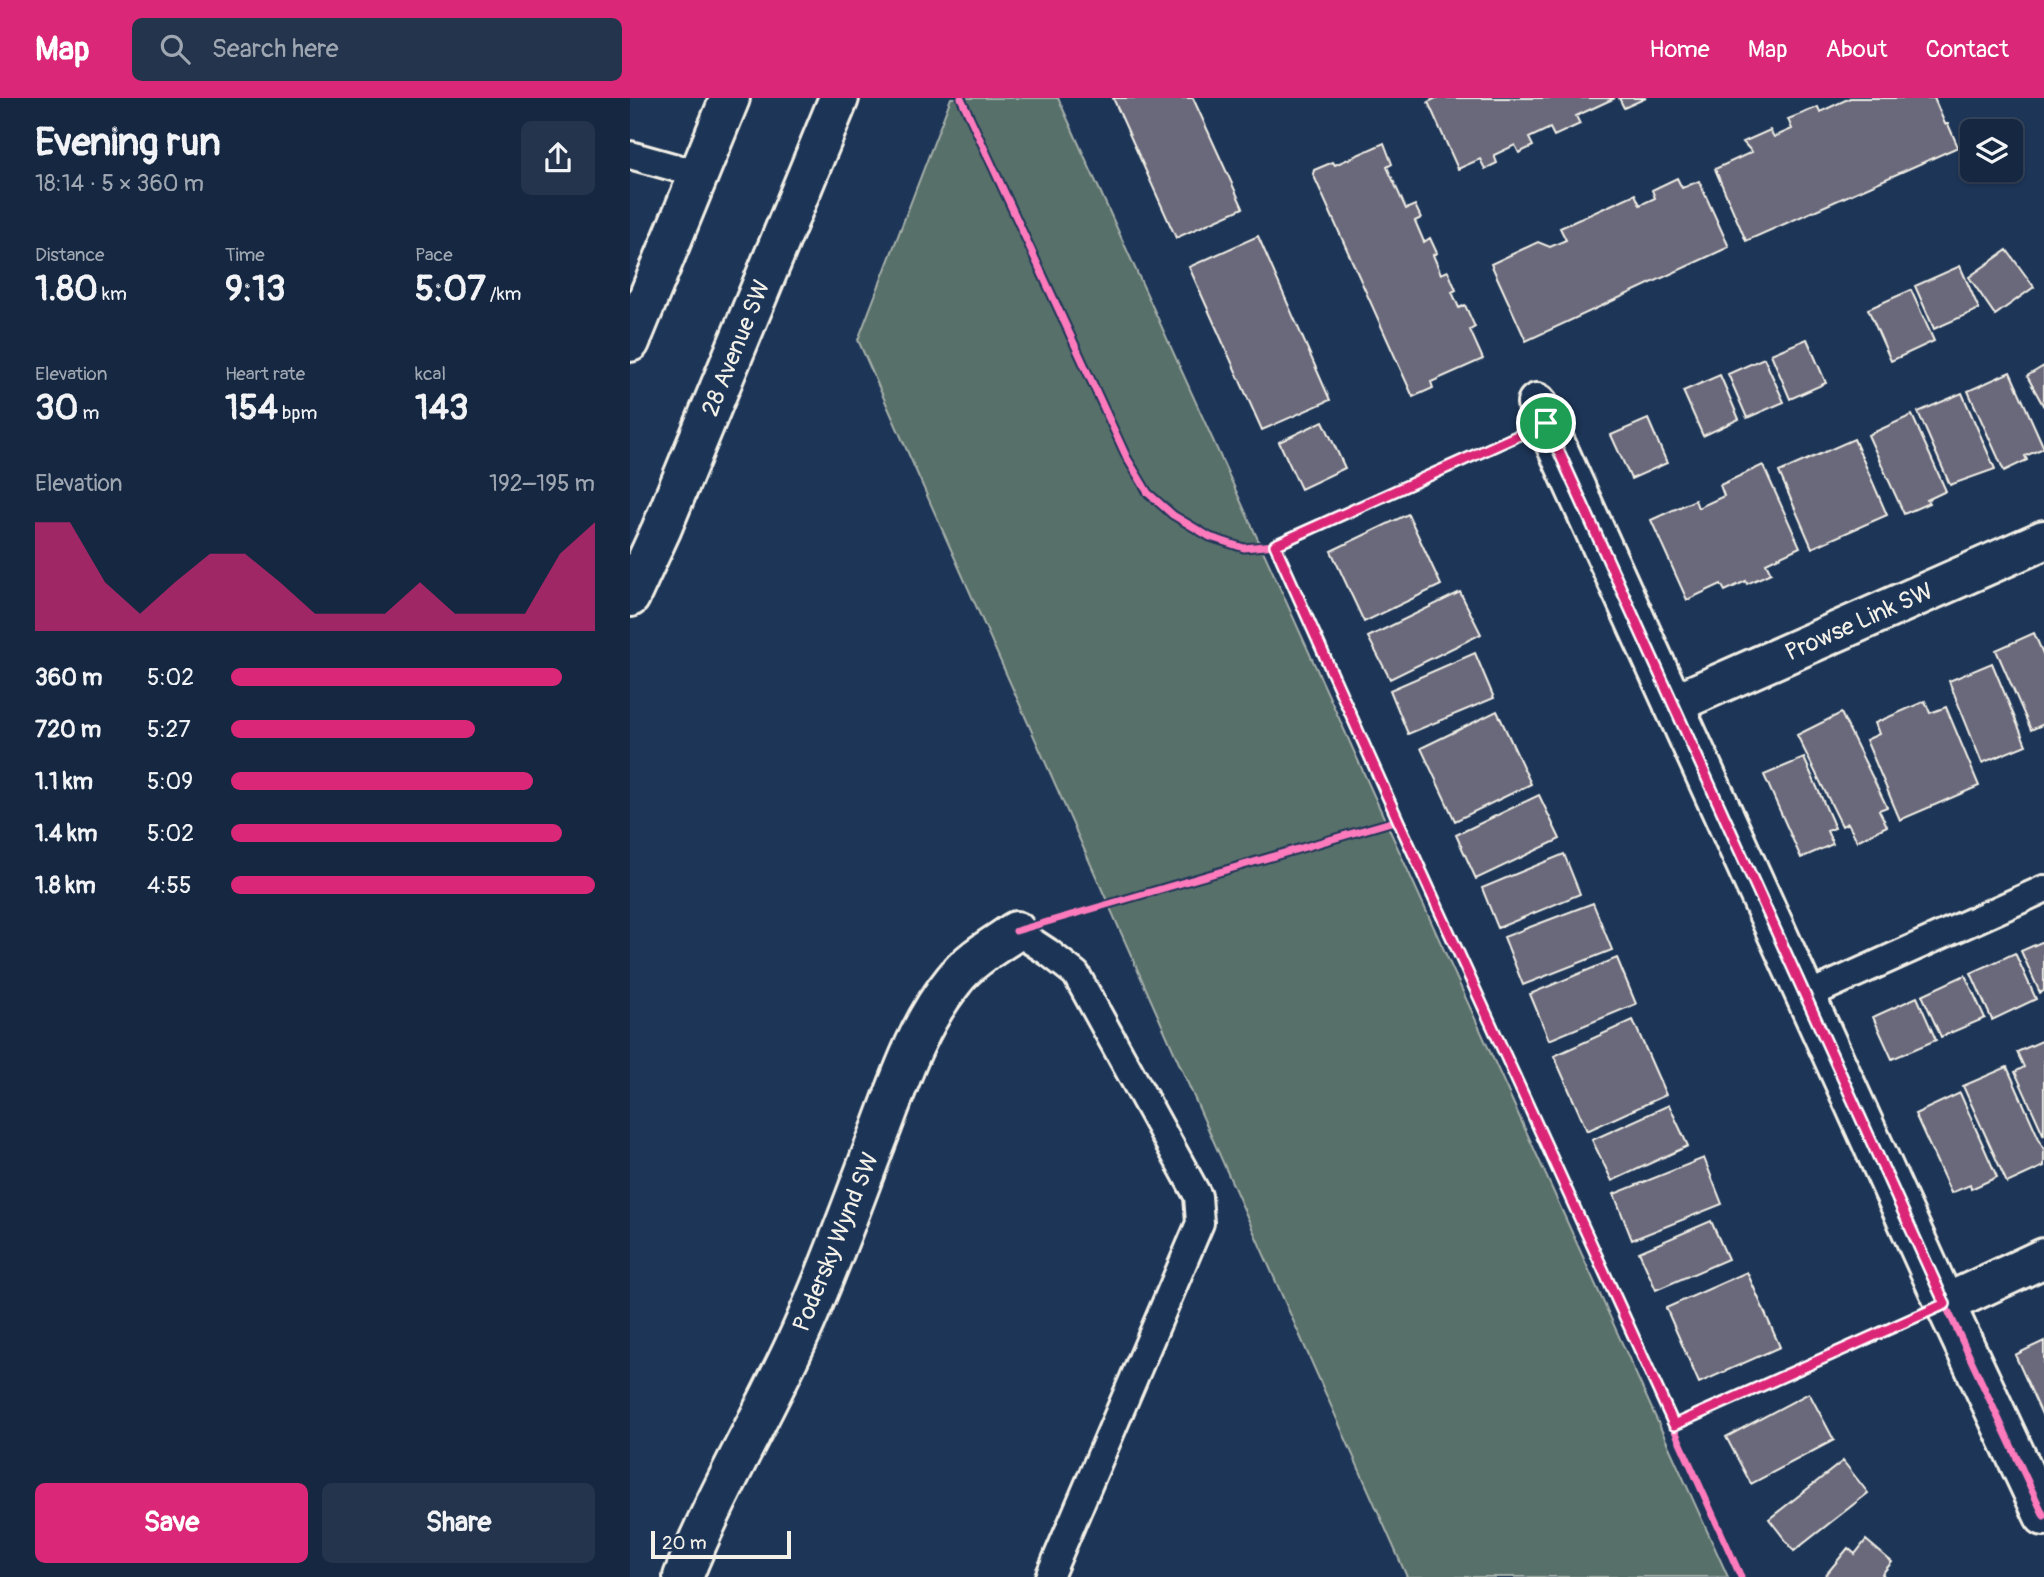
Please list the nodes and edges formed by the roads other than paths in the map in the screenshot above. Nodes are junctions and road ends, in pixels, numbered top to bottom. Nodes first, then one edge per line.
1 (730, 98) edge
2 (839, 98) edge
3 (630, 156) edge
4 (698, 174) junction
5 (630, 342) edge
6 (1541, 413) road end
7 (2044, 540) edge
8 (630, 597) edge
9 (1673, 704) junction
10 (2044, 889) edge
11 (1016, 931) joint
12 (1806, 996) junction
13 (2044, 1258) edge
14 (1945, 1304) junction
15 (2044, 1516) edge
16 (683, 1577) edge
17 (1049, 1577) edge

1 - 4 street
2 - 8 street, 28 Avenue SW
3 - 4 lane
4 - 5 street
6 - 9 street
7 - 9 street, Prowse Link SW
9 - 12 street
10 - 12 lane
11 - 16 street, Podersky Wynd SW
11 - 17 lane
12 - 14 street
13 - 14 street
14 - 15 street

